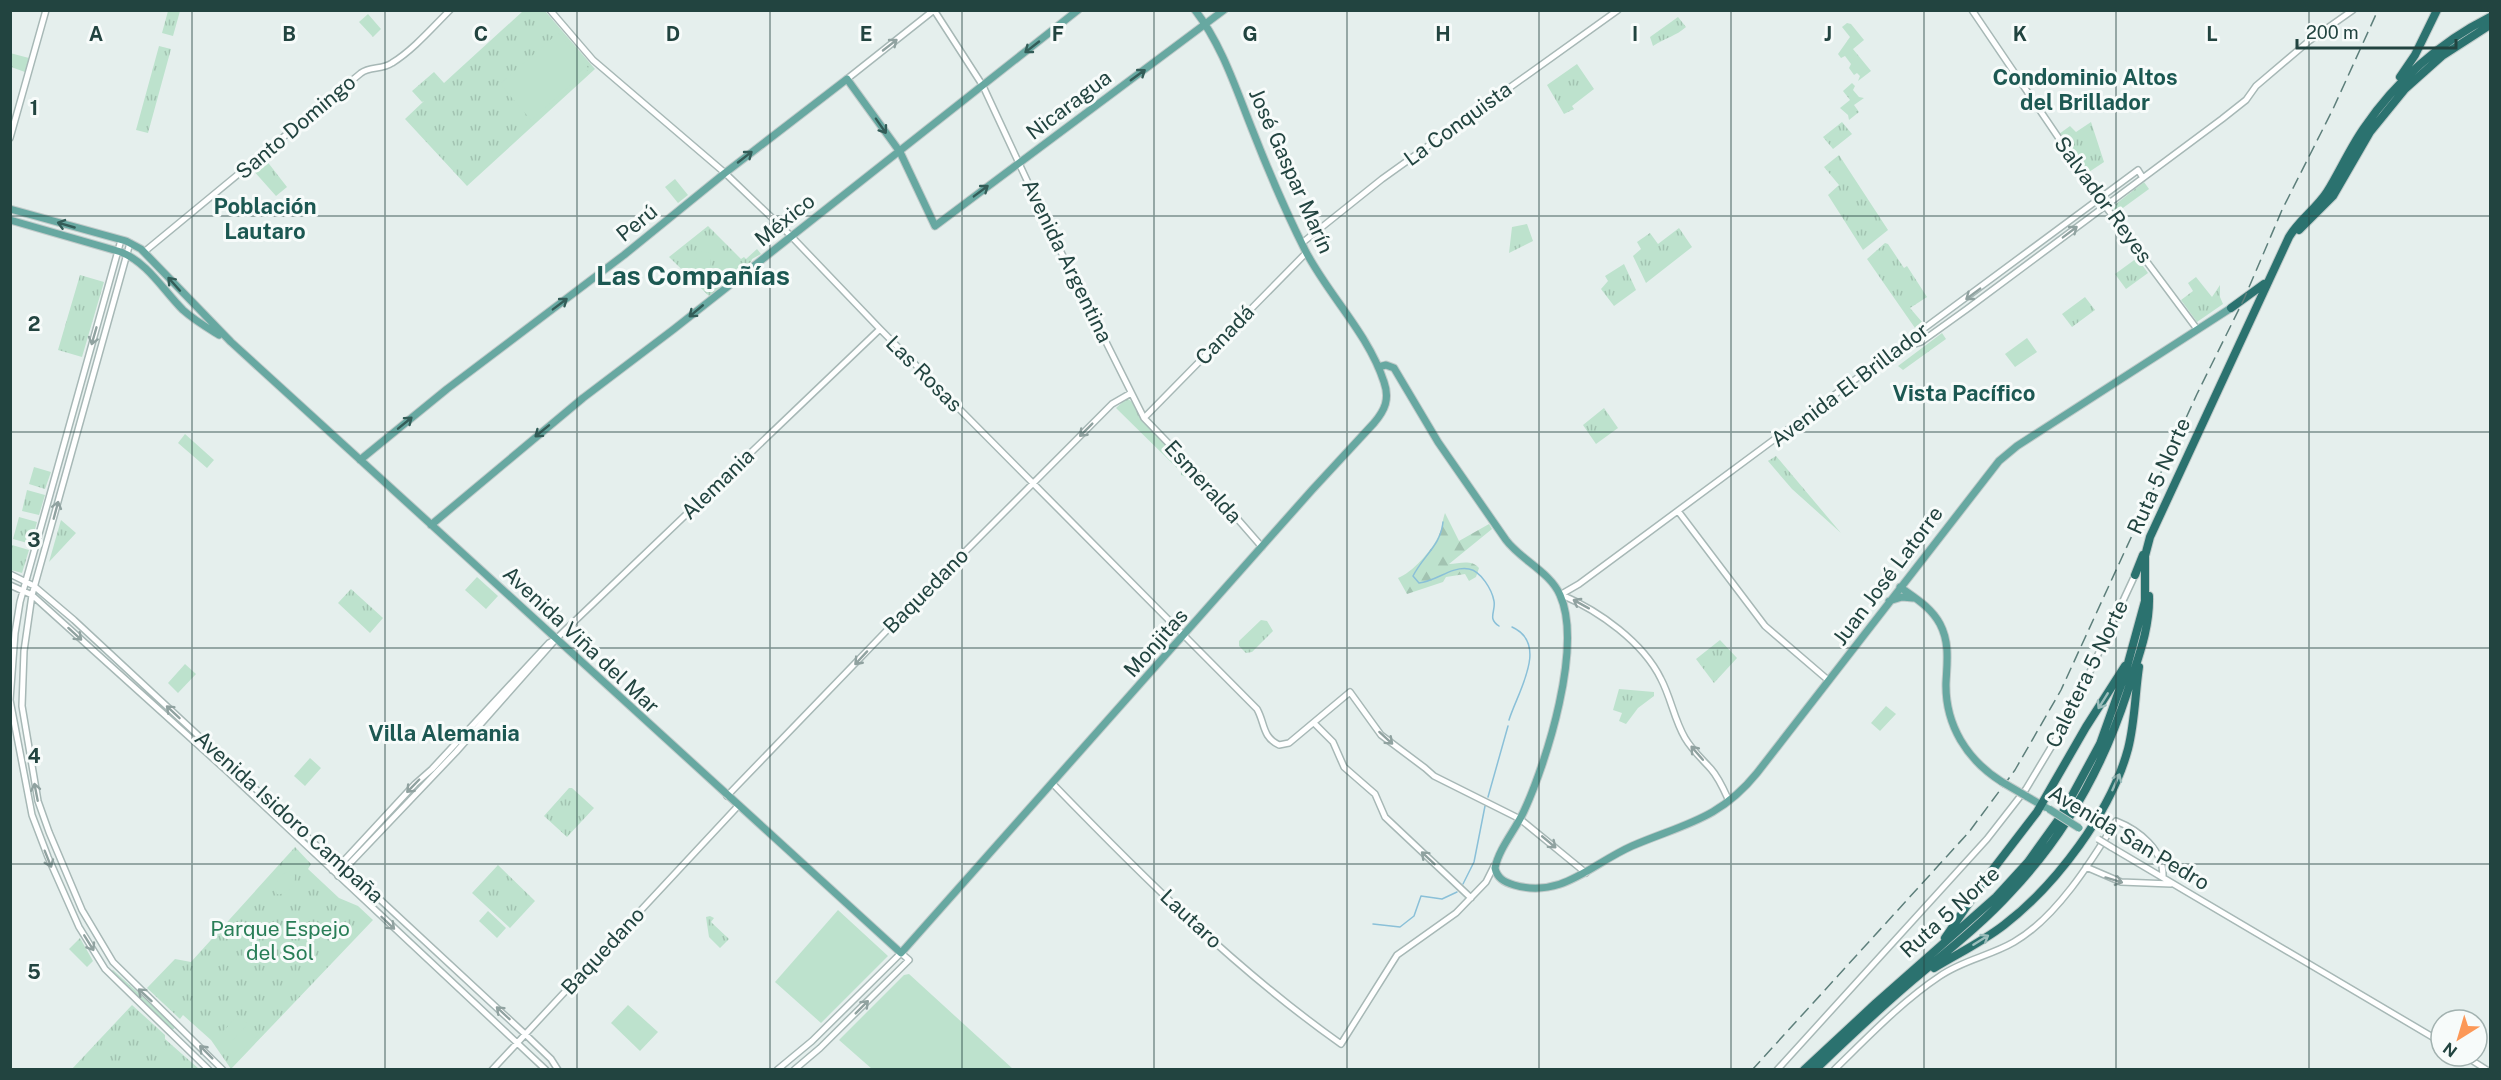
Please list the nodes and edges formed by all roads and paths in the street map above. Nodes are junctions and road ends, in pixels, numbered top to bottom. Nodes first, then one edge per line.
1 (46, 10) edge
2 (450, 10) edge
3 (550, 10) edge
4 (934, 10) edge
5 (1078, 10) edge
6 (1195, 10) edge
7 (1224, 10) edge
8 (1618, 10) edge
9 (1972, 10) edge
10 (2353, 10) edge
11 (2437, 10) edge
12 (2490, 16) edge
13 (1206, 25) junction
14 (2490, 25) edge
15 (847, 79) junction
16 (983, 86) junction
17 (2379, 107) junction
18 (10, 138) edge
19 (900, 152) junction
20 (1019, 163) junction
21 (725, 173) junction
22 (2144, 178) junction
23 (2100, 199) junction
24 (2105, 206) junction
25 (10, 209) edge
26 (10, 220) edge
27 (790, 236) junction
28 (121, 240) junction
29 (130, 243) junction
30 (1302, 243) junction
31 (118, 251) junction
32 (144, 252) junction
33 (1306, 253) junction
34 (127, 254) junction
35 (2020, 259) junction
36 (2023, 267) junction
37 (2268, 279) junction
38 (2244, 299) junction
39 (2256, 305) junction
40 (2230, 308) joint
41 (202, 319) junction
42 (880, 329) junction
43 (2197, 329) junction
44 (1364, 341) joint
45 (1896, 350) junction
46 (1378, 367) junction
47 (1131, 393) junction
48 (1144, 418) junction
49 (360, 460) junction
50 (1034, 482) junction
51 (1678, 511) junction
52 (431, 525) junction
53 (2147, 543) junction
54 (1262, 548) junction
55 (1911, 573) junction
56 (10, 574) edge
57 (2135, 575) joint
58 (26, 581) junction
59 (10, 585) edge
60 (34, 586) junction
61 (1900, 587) junction
62 (24, 590) junction
63 (1560, 594) junction
64 (32, 595) junction
65 (1916, 598) junction
66 (1889, 602) junction
67 (1185, 636) junction
68 (556, 639) junction
69 (2142, 644) junction
70 (2131, 656) junction
71 (1828, 680) junction
72 (10, 700) edge
73 (1314, 723) junction
74 (1052, 783) junction
75 (727, 796) junction
76 (1730, 801) junction
77 (738, 806) junction
78 (2045, 807) junction
79 (1521, 819) junction
80 (2083, 830) junction
81 (1495, 864) junction
82 (339, 866) junction
83 (2086, 867) junction
84 (346, 868) junction
85 (332, 870) junction
86 (1586, 873) junction
87 (338, 876) junction
88 (2163, 877) junction
89 (1502, 880) junction
90 (1486, 882) junction
91 (2175, 884) junction
92 (1471, 898) junction
93 (68, 904) junction
94 (82, 910) junction
95 (901, 953) junction
96 (1925, 960) junction
97 (1913, 980) junction
98 (525, 1034) junction
99 (2429, 1035) edge
100 (517, 1043) junction
101 (209, 1070) edge
102 (223, 1070) edge
103 (492, 1070) edge
104 (546, 1070) edge
105 (558, 1070) edge
106 (777, 1070) edge
107 (794, 1070) edge
108 (1777, 1070) edge
109 (1804, 1070) edge
110 (1815, 1070) edge
111 (1834, 1070) edge

1 - 18 street
2 - 32 street, Santo Domingo
3 - 21 street, Las Rosas
15 -> 4 street, Perú
4 - 16 street, Avenida Argentina
5 -> 16 main road, México
6 - 13 main road, José Gaspar Marín
7 - 13 main road, Nicaragua
8 - 30 street, La Conquista
9 - 23 street, Salvador Reyes
10 - 22 street, Avenida El Brillador
11 - 17 highway
12 - 17 highway, Ruta 5 Norte
20 -> 13 main road, Nicaragua
13 - 30 main road, José Gaspar Marín
14 - 69 highway, Ruta 5 Norte
15 -> 19 main road
21 -> 15 main road, Perú
16 - 19 main road, México
16 - 20 street, Avenida Argentina
17 - 37 highway, Ruta 5 Norte
19 -> 20 main road, Nicaragua
19 - 27 main road, México
20 - 47 street, Avenida Argentina
21 - 27 street, Las Rosas
49 -> 21 main road, Perú
22 - 23 street, Avenida El Brillador
22 - 24 street, Avenida El Brillador
23 - 24 street, Salvador Reyes
23 - 35 street, Avenida El Brillador
36 -> 24 street, Avenida El Brillador
24 - 43 street, Salvador Reyes
28 -> 25 main road, Avenida Viña del Mar
26 - 31 main road, Avenida Viña del Mar
27 - 42 street, Las Rosas
27 -> 52 main road, México
28 - 29 main road, Avenida Viña del Mar
28 - 31 street
29 - 32 main road, Avenida Viña del Mar
29 - 34 street
30 - 33 main road, José Gaspar Marín
31 - 34 main road, Avenida Viña del Mar
31 -> 58 street
41 -> 32 main road, Avenida Viña del Mar
33 - 44 main road, José Gaspar Marín
33 - 48 street, Canadá
34 - 41 main road, Avenida Viña del Mar
60 -> 34 street
35 - 36 street
35 -> 45 street, Avenida El Brillador
36 - 45 street, Avenida El Brillador
37 - 38 highway
37 - 39 highway, Ruta 5 Norte
38 - 39 highway
38 - 40 highway
39 - 53 highway, Ruta 5 Norte
40 - 43 main road, Juan José Latorre
41 - 49 main road, Avenida Viña del Mar
42 - 50 street, Las Rosas
42 - 68 street, Alemania
43 - 55 main road, Juan José Latorre
44 - 46 main road, Monjitas
45 - 51 street, Avenida El Brillador
46 - 54 main road, Monjitas
46 - 63 main road
47 - 48 street, Avenida Argentina
47 -> 50 street, Baquedano
48 - 54 street, Esmeralda
49 - 52 main road, Avenida Viña del Mar
50 - 67 street, Las Rosas
50 -> 75 street, Baquedano
51 - 63 street, Avenida El Brillador
51 - 71 street
52 - 68 main road, Avenida Viña del Mar
53 - 57 highway
53 - 70 highway, Ruta 5 Norte
54 - 67 main road, Monjitas
55 - 61 main road, Juan José Latorre
55 - 65 main road
56 - 58 street, Avenida Isidoro Campaña
57 - 108 street, Caletera 5 Norte
58 - 60 street, Avenida Isidoro Campaña
58 - 62 street
59 - 62 street, Avenida Isidoro Campaña
60 - 64 street
82 -> 60 street, Avenida Isidoro Campaña
61 - 65 main road, Avenida San Pedro
61 - 66 main road, Juan José Latorre
62 - 64 street, Avenida Isidoro Campaña
62 - 72 street
76 -> 63 street
63 - 79 main road
64 -> 85 street, Avenida Isidoro Campaña
94 -> 64 street
65 - 66 main road
65 - 78 main road, Avenida San Pedro, bridge
66 - 71 main road, Juan José Latorre
67 - 73 street, Las Rosas
67 - 74 main road, Monjitas
68 - 75 main road, Avenida Viña del Mar
68 -> 82 street, Alemania
68 - 84 street, Alemania
80 -> 69 highway
69 - 97 highway, Ruta 5 Norte
70 -> 78 highway
70 - 96 highway, Ruta 5 Norte
71 - 76 main road, Juan José Latorre
72 -> 93 street
73 -> 79 street
92 -> 73 street
74 - 92 street, Lautaro
74 - 95 main road, Monjitas
75 - 77 main road, Avenida Viña del Mar
76 - 86 main road, Juan José Latorre
77 - 95 main road, Avenida Viña del Mar
77 - 98 street, Baquedano
78 - 80 main road, Avenida San Pedro, bridge
78 - 96 highway
79 - 81 main road
79 -> 86 street
80 - 88 street, Avenida San Pedro, bridge
97 -> 80 highway
81 - 89 main road
81 - 90 street
82 - 84 street, Avenida Isidoro Campaña
82 - 85 street, Alemania
83 - 88 street
83 -> 91 street
83 - 111 street
84 - 87 street, Alemania
98 -> 84 street, Avenida Isidoro Campaña
85 - 87 street, Avenida Isidoro Campaña
86 - 89 main road, Juan José Latorre
87 -> 100 street, Avenida Isidoro Campaña
88 - 91 street, Avenida San Pedro
89 - 90 street
90 - 92 street
91 - 99 street, Avenida San Pedro
93 - 94 street
93 -> 101 street
102 -> 94 street
95 - 106 street
107 -> 95 street, Avenida Viña del Mar
96 - 109 highway, Ruta 5 Norte
97 - 110 highway, Ruta 5 Norte
98 - 100 street, Baquedano
98 - 105 street, Avenida Isidoro Campaña
100 - 103 street, Baquedano
100 - 104 street, Avenida Isidoro Campaña

